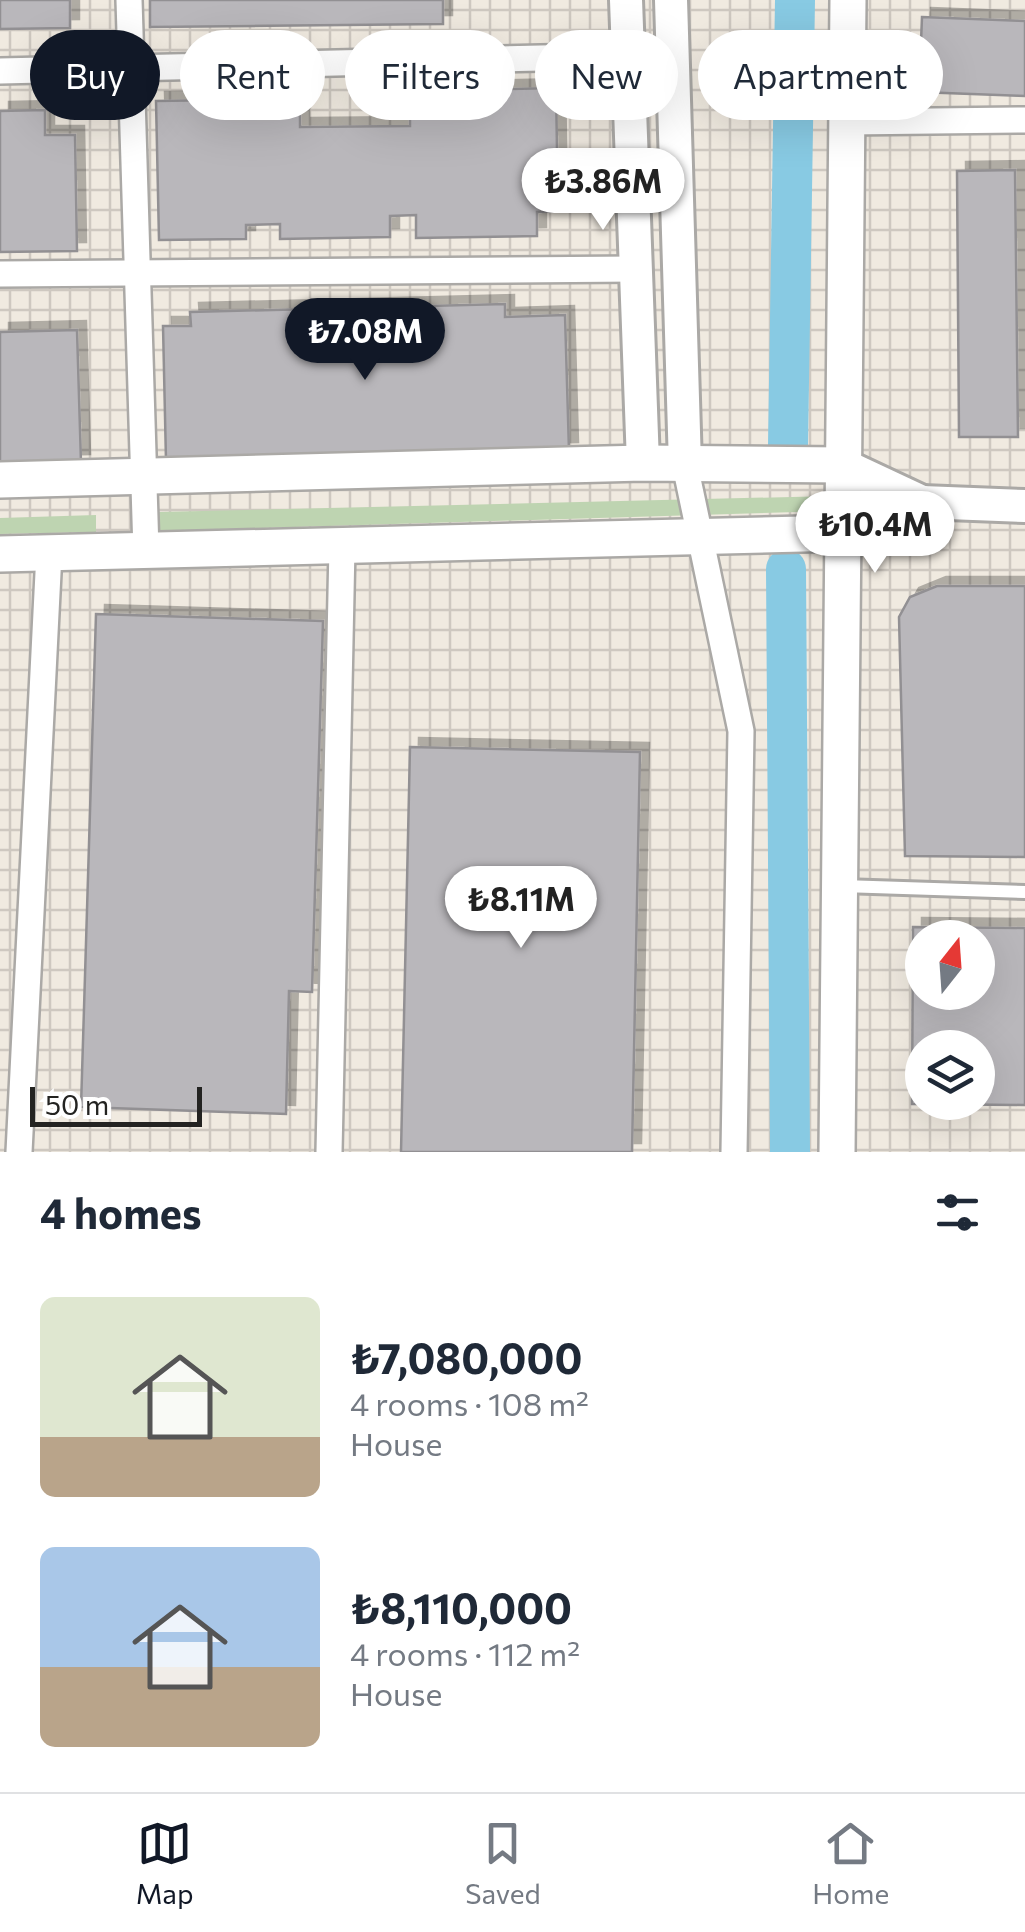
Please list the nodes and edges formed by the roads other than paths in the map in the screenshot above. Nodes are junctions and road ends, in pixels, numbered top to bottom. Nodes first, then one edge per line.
1 (130, 0) edge
2 (626, 0) edge
3 (671, 0) edge
4 (848, 0) edge
5 (131, 30) edge
6 (627, 30) edge
7 (535, 58) edge
8 (160, 67) edge
9 (30, 70) edge
10 (0, 71) edge
11 (134, 120) edge
12 (630, 120) edge
13 (1025, 120) edge
14 (847, 122) junction
15 (636, 269) junction
16 (138, 273) junction
17 (0, 274) edge
18 (643, 463) junction
19 (685, 465) junction
20 (842, 466) junction
21 (144, 476) junction
22 (0, 480) edge
23 (922, 502) junction
24 (1025, 506) edge
25 (844, 533) junction
26 (697, 534) junction
27 (342, 547) junction
28 (146, 551) junction
29 (49, 553) junction
30 (0, 554) edge
31 (840, 886) junction
32 (1025, 892) edge
33 (19, 1152) edge
34 (329, 1152) edge
35 (734, 1152) edge
36 (837, 1152) edge

1 - 5 street
2 - 6 street
3 - 19 street
4 - 14 main road
7 - 8 street
9 - 10 street
11 - 16 street
12 - 15 street
13 - 14 street
14 - 20 main road
15 - 16 street
15 - 18 street
16 - 17 street
16 - 21 street
18 - 19 main road
18 - 21 main road
19 - 20 main road
19 - 26 street
20 - 23 street
20 - 25 main road
21 - 22 main road
21 - 28 street
23 - 24 street
23 - 25 street
25 - 26 main road
25 - 31 main road
26 - 27 main road
26 - 35 street
27 - 28 main road
27 - 34 street
28 - 29 main road
29 - 30 main road
29 - 33 street
31 - 32 lane
31 - 36 main road

